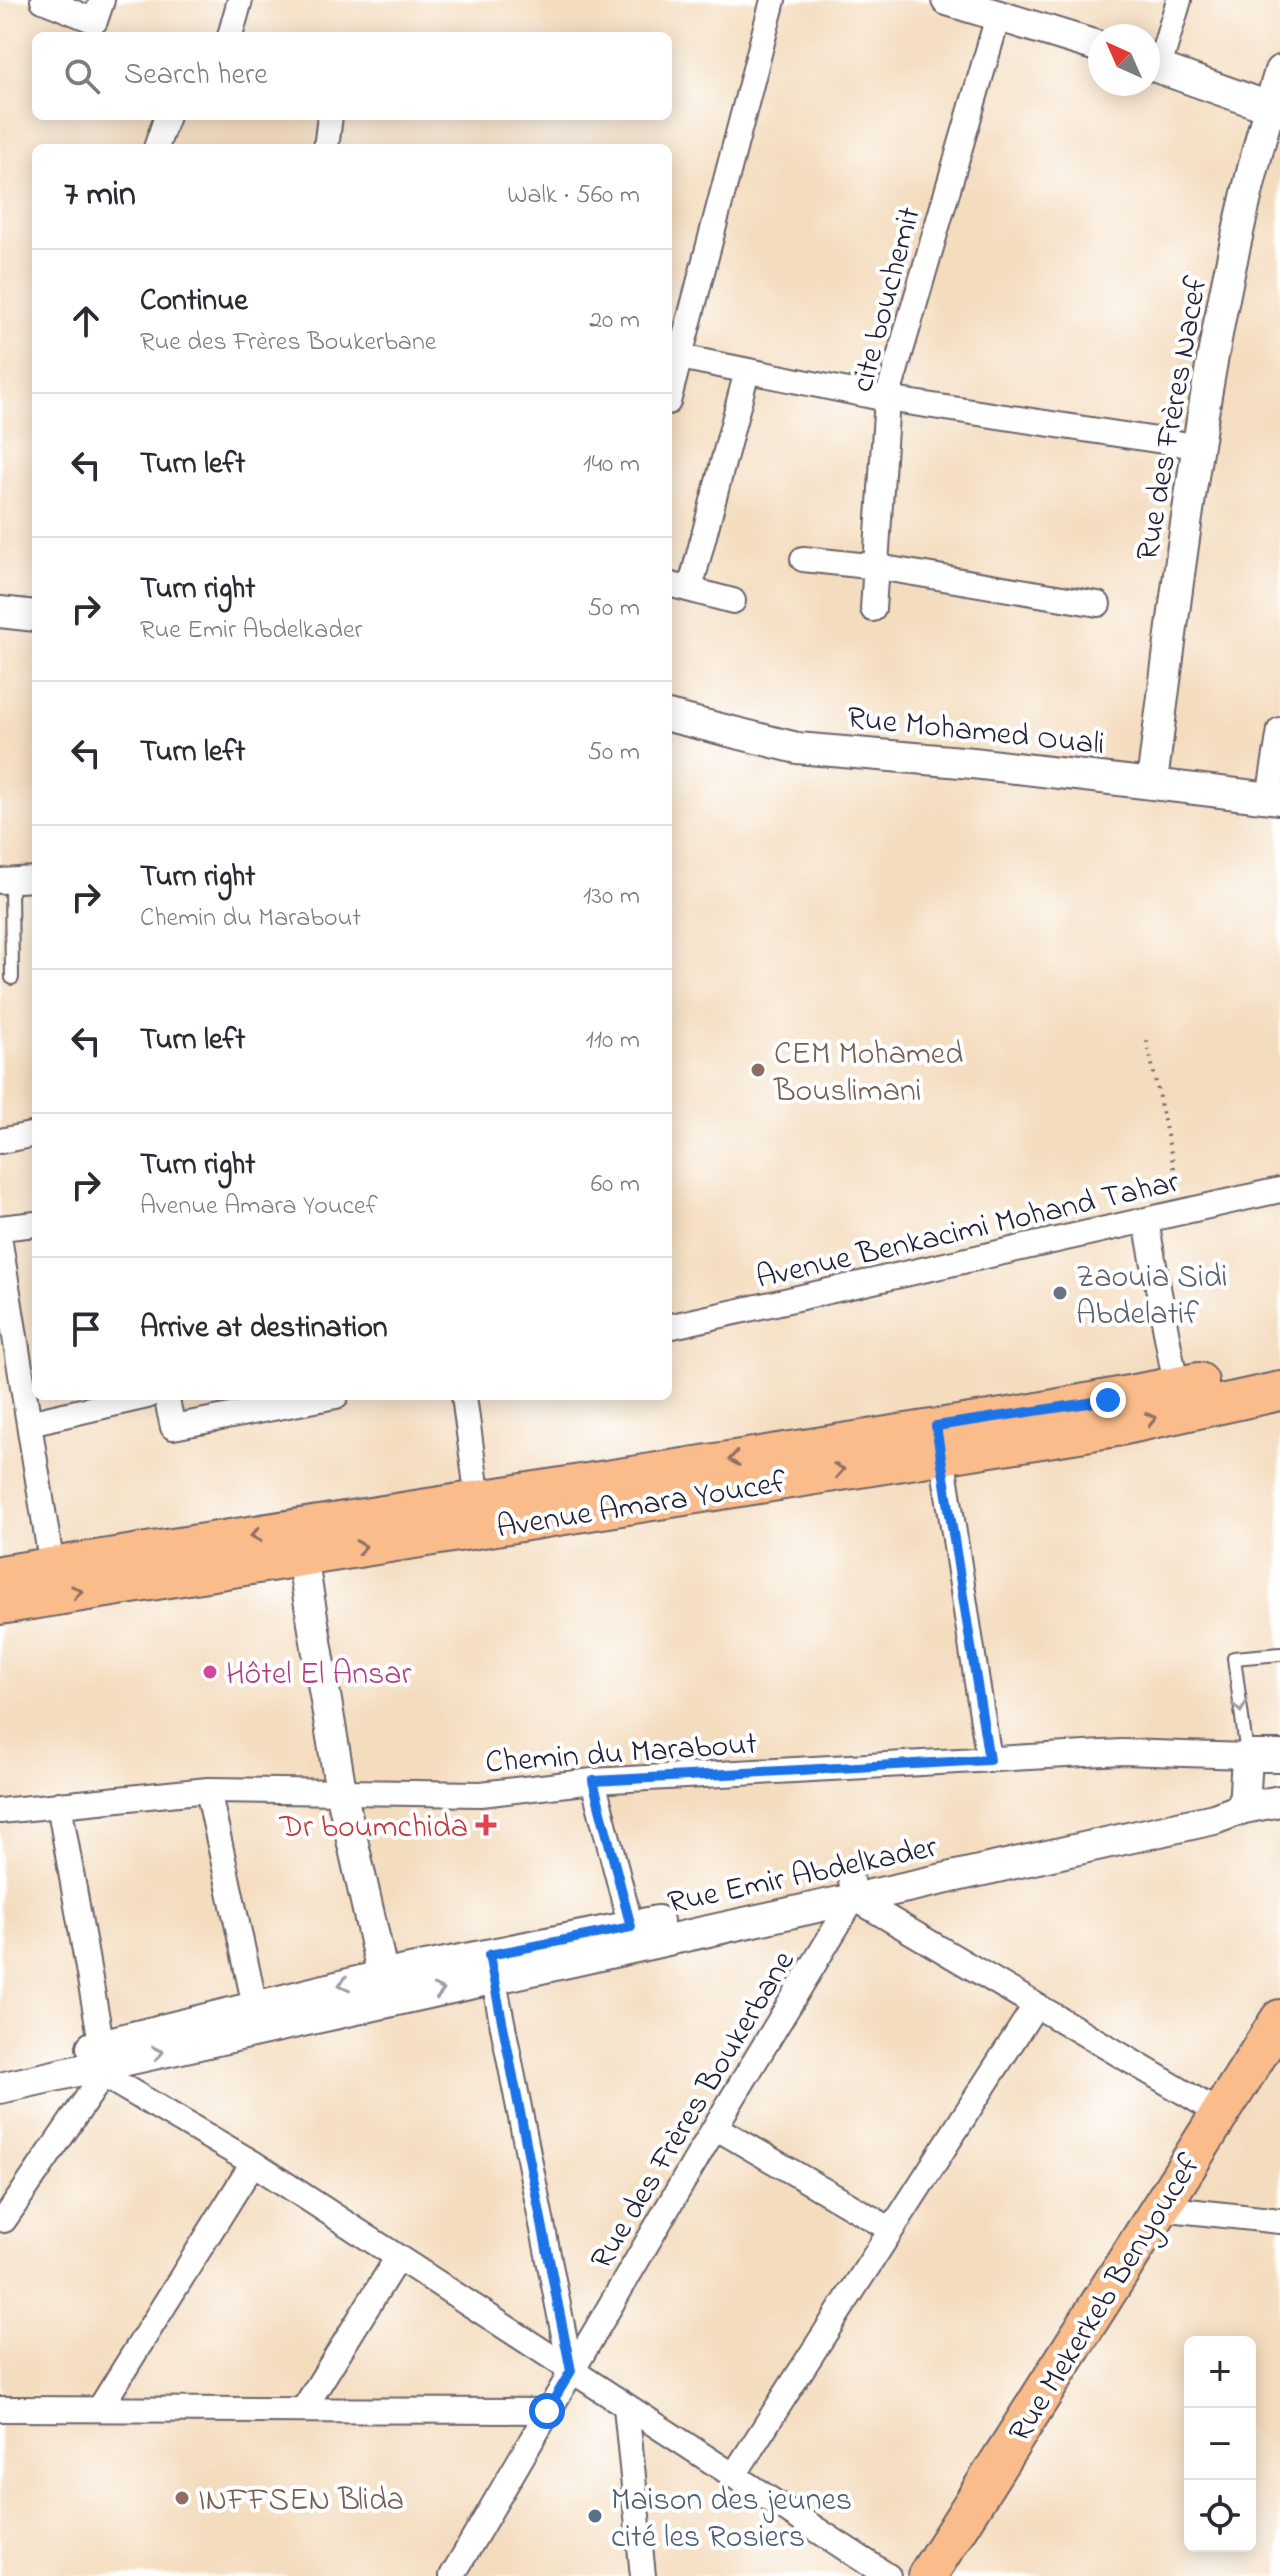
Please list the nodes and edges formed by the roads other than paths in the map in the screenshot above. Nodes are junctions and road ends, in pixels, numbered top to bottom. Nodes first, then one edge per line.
1 (43, 0) edge
2 (102, 0) edge
3 (240, 0) edge
4 (773, 0) edge
5 (947, 0) edge
6 (1179, 0) edge
7 (1010, 10) edge
8 (231, 32) edge
9 (1088, 42) edge
10 (1160, 48) edge
11 (1160, 68) edge
12 (1280, 71) edge
13 (1274, 109) edge
14 (166, 120) edge
15 (330, 120) edge
16 (157, 144) edge
17 (326, 144) edge
18 (680, 357) junction
19 (747, 371) junction
20 (672, 387) edge
21 (887, 399) junction
22 (1196, 446) junction
23 (803, 559) dead end
24 (878, 567) junction
25 (679, 586) edge
26 (733, 601) dead end
27 (1098, 604) dead end
28 (873, 609) dead end
29 (0, 612) edge
30 (32, 616) edge
31 (672, 717) edge
32 (1280, 730) edge
33 (1152, 782) junction
34 (1274, 799) edge
35 (32, 879) edge
36 (6, 881) edge
37 (12, 978) dead end
38 (32, 1135) edge
39 (0, 1141) edge
40 (1280, 1190) edge
41 (1146, 1221) junction
42 (32, 1224) edge
43 (0, 1228) edge
44 (0, 1243) edge
45 (672, 1326) edge
46 (1280, 1365) edge
47 (1176, 1386) junction
48 (1280, 1391) edge
49 (130, 1400) edge
50 (167, 1400) edge
51 (315, 1400) edge
52 (465, 1400) edge
53 (29, 1423) junction
54 (939, 1440) junction
55 (480, 1514) junction
56 (302, 1557) junction
57 (52, 1567) junction
58 (0, 1575) edge
59 (0, 1605) edge
60 (1280, 1654) edge
61 (1247, 1756) junction
62 (1280, 1756) edge
63 (989, 1760) junction
64 (593, 1781) junction
65 (208, 1790) junction
66 (341, 1791) junction
67 (1280, 1801) edge
68 (59, 1804) junction
69 (1244, 1808) junction
70 (0, 1811) edge
71 (852, 1889) junction
72 (631, 1927) junction
73 (490, 1967) junction
74 (386, 1989) junction
75 (255, 2006) junction
76 (1035, 2006) junction
77 (1276, 2034) edge
78 (103, 2061) junction
79 (0, 2071) edge
80 (0, 2088) edge
81 (1219, 2113) junction
82 (715, 2127) junction
83 (253, 2163) junction
84 (1160, 2208) junction
85 (4, 2220) dead end
86 (1280, 2221) edge
87 (890, 2229) junction
88 (398, 2257) junction
89 (571, 2371) junction
90 (305, 2407) junction
91 (626, 2407) junction
92 (100, 2408) junction
93 (0, 2409) edge
94 (547, 2411) junction
95 (734, 2475) junction
96 (452, 2576) edge
97 (643, 2576) edge
98 (888, 2576) edge
99 (927, 2576) edge

1 - 2 street
3 - 8 street
4 - 18 street
5 - 7 street
6 - 10 street
7 - 9 street
7 - 21 street, cite bouchemit
11 - 13 street
12 - 13 street, Rue des Frères Nacef
13 - 22 street, Rue des Frères Nacef
14 - 16 street
15 - 17 street
18 - 19 street
18 - 20 street
19 - 21 street
19 - 25 street
21 - 22 street
21 - 24 street, cite bouchemit
22 - 33 street, Rue des Frères Nacef
23 - 24 street
24 - 27 street
24 - 28 street, cite bouchemit
25 - 26 street
29 - 30 street
31 - 33 street, Rue Mohamed Ouali
32 - 34 street
33 - 34 street, Rue Mohamed Ouali
35 - 36 street
36 - 37 lane
38 - 39 street
40 - 41 street, Avenue Benkacimi Mohand Tahar
41 - 45 street, Avenue Benkacimi Mohand Tahar
41 - 47 street
42 - 43 street
44 - 53 street
46 - 47 main road, Avenue Amara Youcef
47 - 54 main road, Avenue Amara Youcef
54 -> 48 main road, Avenue Amara Youcef
49 - 53 street
50 - 51 street
52 - 55 street
53 - 57 street
54 - 55 main road, Avenue Amara Youcef
54 - 63 street
56 -> 55 main road, Avenue Amara Youcef
55 -> 57 main road, Avenue Amara Youcef
59 -> 56 main road, Avenue Amara Youcef
56 - 66 street
57 - 58 main road, Avenue Amara Youcef
60 -> 61 lane
61 - 62 street
61 - 63 street, Chemin du Marabout
61 - 69 street
63 - 64 street, Chemin du Marabout
64 - 66 street, Chemin du Marabout
64 - 72 street
65 - 66 street, Chemin du Marabout
65 - 68 street, Chemin du Marabout
65 - 75 street
66 - 74 street
67 - 69 street, Rue Emir Abdelkader
68 - 70 street, Chemin du Marabout
68 - 78 street
69 - 71 street, Rue Emir Abdelkader
71 - 72 street, Rue Emir Abdelkader
71 - 73 street, Rue Emir Abdelkader
71 - 76 street
71 - 82 street, Rue des Frères Boukerbane
72 - 73 street, Rue Emir Abdelkader
73 - 74 street, Rue Emir Abdelkader
73 - 89 street
74 -> 75 street, Rue Emir Abdelkader
78 -> 74 street, Rue Emir Abdelkader
75 - 78 street, Rue Emir Abdelkader
76 - 81 street
76 - 87 street
77 - 81 main road, Rue Mekerkeb Benyoucef
78 - 79 street, Rue Emir Abdelkader
78 - 80 street, Rue Emir Abdelkader
78 - 83 street
78 - 85 street
81 - 84 main road, Rue Mekerkeb Benyoucef
82 - 87 street
82 - 89 street, Rue des Frères Boukerbane
83 - 88 street
83 - 92 street
84 - 86 street
84 - 99 main road, Rue Mekerkeb Benyoucef
87 - 95 street
88 - 89 street
88 - 90 street
89 - 91 street
89 - 94 street, Rue des Frères Boukerbane
90 - 92 street
90 - 94 street
91 - 95 street
91 - 97 street
92 - 93 street
94 - 96 street, Rue des Frères Boukerbane
95 - 98 street

